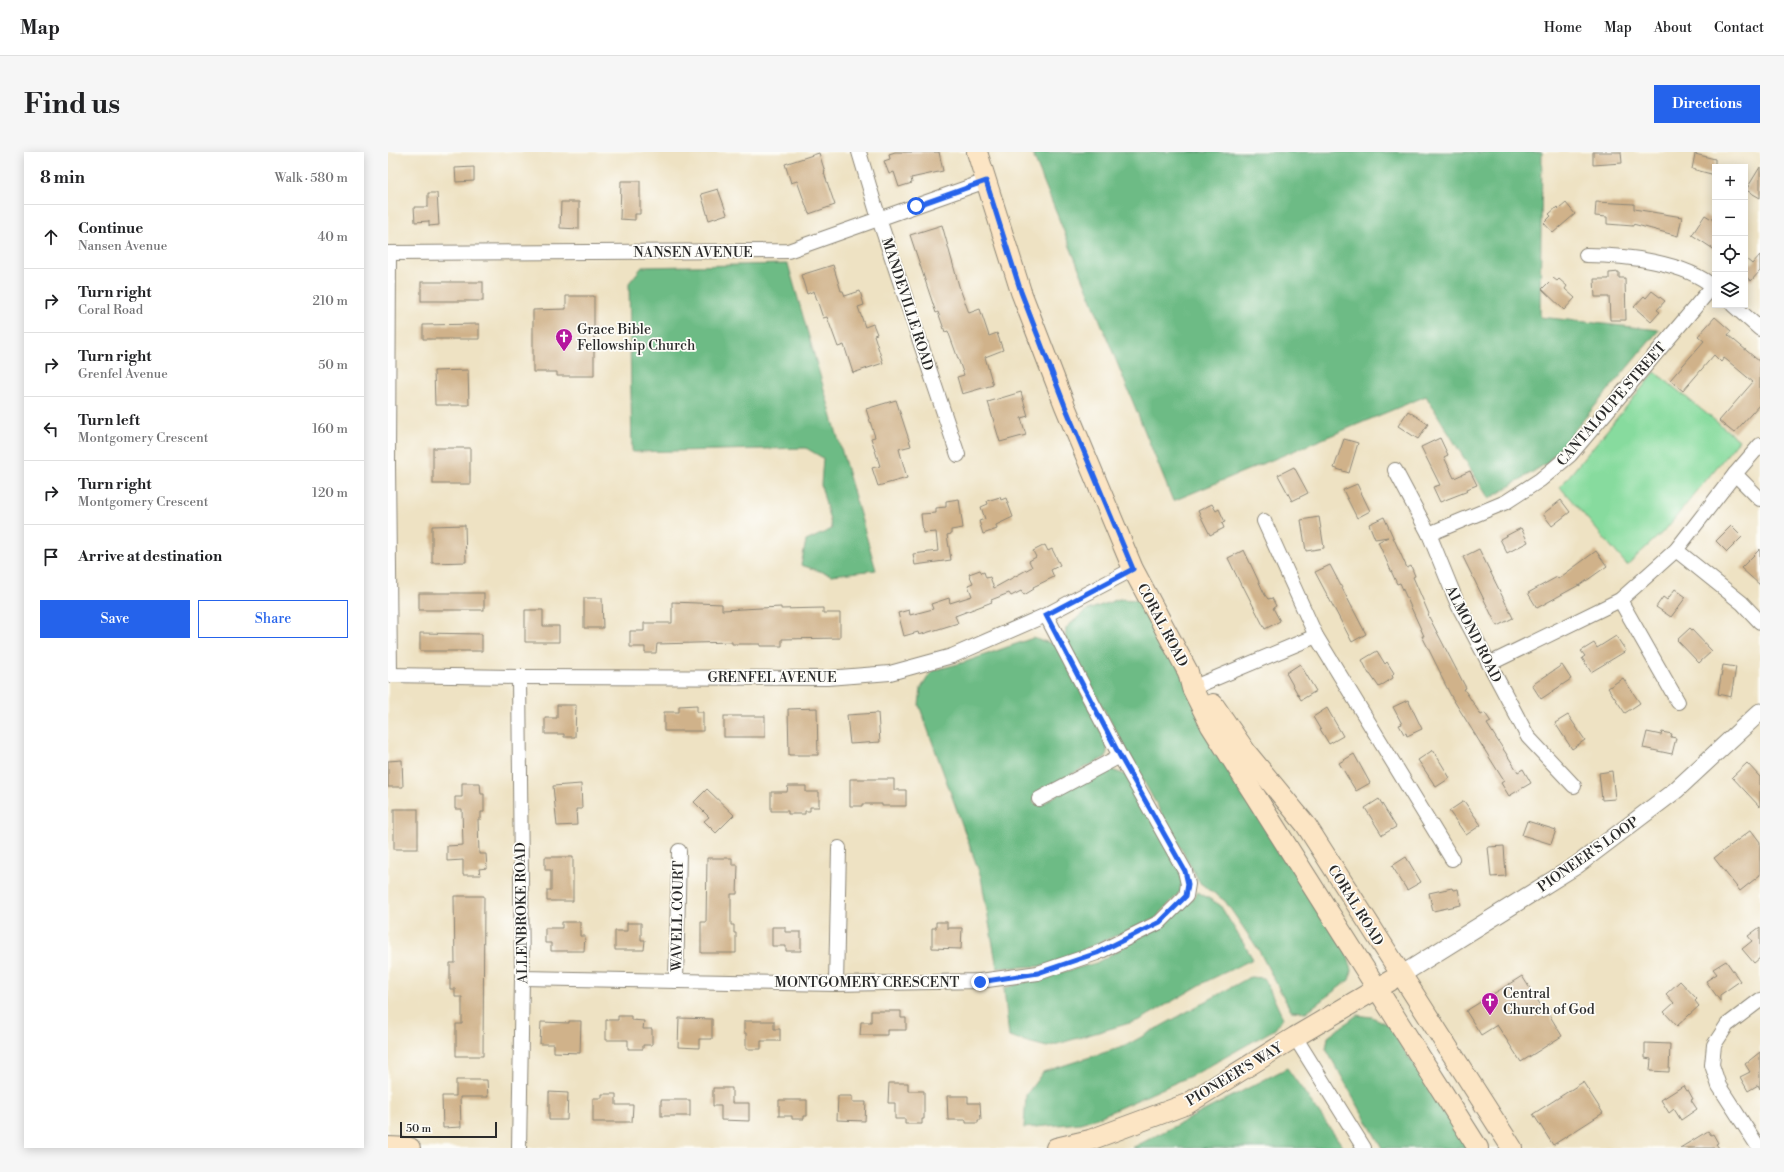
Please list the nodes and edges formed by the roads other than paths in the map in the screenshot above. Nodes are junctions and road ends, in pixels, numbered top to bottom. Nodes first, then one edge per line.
1 (859, 152) edge
2 (977, 152) edge
3 (986, 181) junction
4 (879, 219) junction
5 (389, 253) edge
6 (1586, 255) dead end
7 (1712, 286) edge
8 (1712, 289) edge
9 (1737, 308) edge
10 (1760, 329) edge
11 (1760, 445) edge
12 (958, 454) dead end
13 (388, 464) edge
14 (1395, 470) dead end
15 (1735, 474) junction
16 (1760, 499) edge
17 (1264, 521) dead end
18 (1429, 534) junction
19 (1676, 550) junction
20 (1133, 569) junction
21 (1620, 600) junction
22 (1046, 615) junction
23 (1760, 622) edge
24 (1316, 636) junction
25 (1489, 664) junction
26 (389, 675) edge
27 (518, 677) junction
28 (1193, 681) junction
29 (1678, 702) dead end
30 (1760, 712) edge
31 (1120, 756) junction
32 (1574, 786) dead end
33 (1039, 799) dead end
34 (839, 848) dead end
35 (679, 851) dead end
36 (1452, 859) dead end
37 (1401, 975) junction
38 (522, 978) junction
39 (676, 981) junction
40 (836, 984) junction
41 (1378, 988) junction
42 (1760, 1000) edge
43 (1295, 1037) junction
44 (1091, 1144) edge
45 (388, 1147) edge
46 (410, 1148) edge
47 (519, 1148) edge
48 (1056, 1148) edge
49 (1364, 1148) edge
50 (1478, 1148) edge
51 (1512, 1148) edge
52 (1759, 1148) edge

1 - 4 street, MANDEVILLE ROAD
2 - 3 main road, CORAL ROAD
3 - 4 street, NANSEN AVENUE
3 - 20 main road, CORAL ROAD
4 - 5 street, NANSEN AVENUE
4 - 12 street, MANDEVILLE ROAD
5 - 13 street
6 - 7 street
8 - 18 street, CANTALOUPE STREET
9 - 10 street
11 - 15 street
13 - 26 street
14 - 18 street, ALMOND ROAD
15 - 16 street
15 - 19 street
17 - 24 street
18 - 25 street, ALMOND ROAD
19 - 21 street
19 - 23 street
20 - 22 street, GRENFEL AVENUE
20 - 28 main road, CORAL ROAD
21 - 25 street
21 - 29 street
22 - 27 street, GRENFEL AVENUE
22 - 31 street, MONTGOMERY CRESCENT
24 - 28 street
24 - 36 street
25 - 32 street, ALMOND ROAD
26 - 27 street, GRENFEL AVENUE
27 - 38 street, ALLENBROKE ROAD
28 - 37 main road, CORAL ROAD
28 - 41 main road, CORAL ROAD
30 - 37 street, PIONEER'S LOOP
31 - 33 street
31 - 40 street, MONTGOMERY CRESCENT
34 - 40 street
35 - 39 street, WAVELL COURT
37 - 41 main road, PIONEER'S WAY
37 - 51 main road, CORAL ROAD
38 - 39 street, MONTGOMERY CRESCENT
38 - 47 street, ALLENBROKE ROAD
39 - 40 street, MONTGOMERY CRESCENT
41 - 43 main road, PIONEER'S WAY
41 - 50 main road, CORAL ROAD
42 - 52 street
43 - 44 main road, PIONEER'S WAY
43 - 49 street
44 - 48 main road, PIONEER'S WAY
45 - 46 main road

